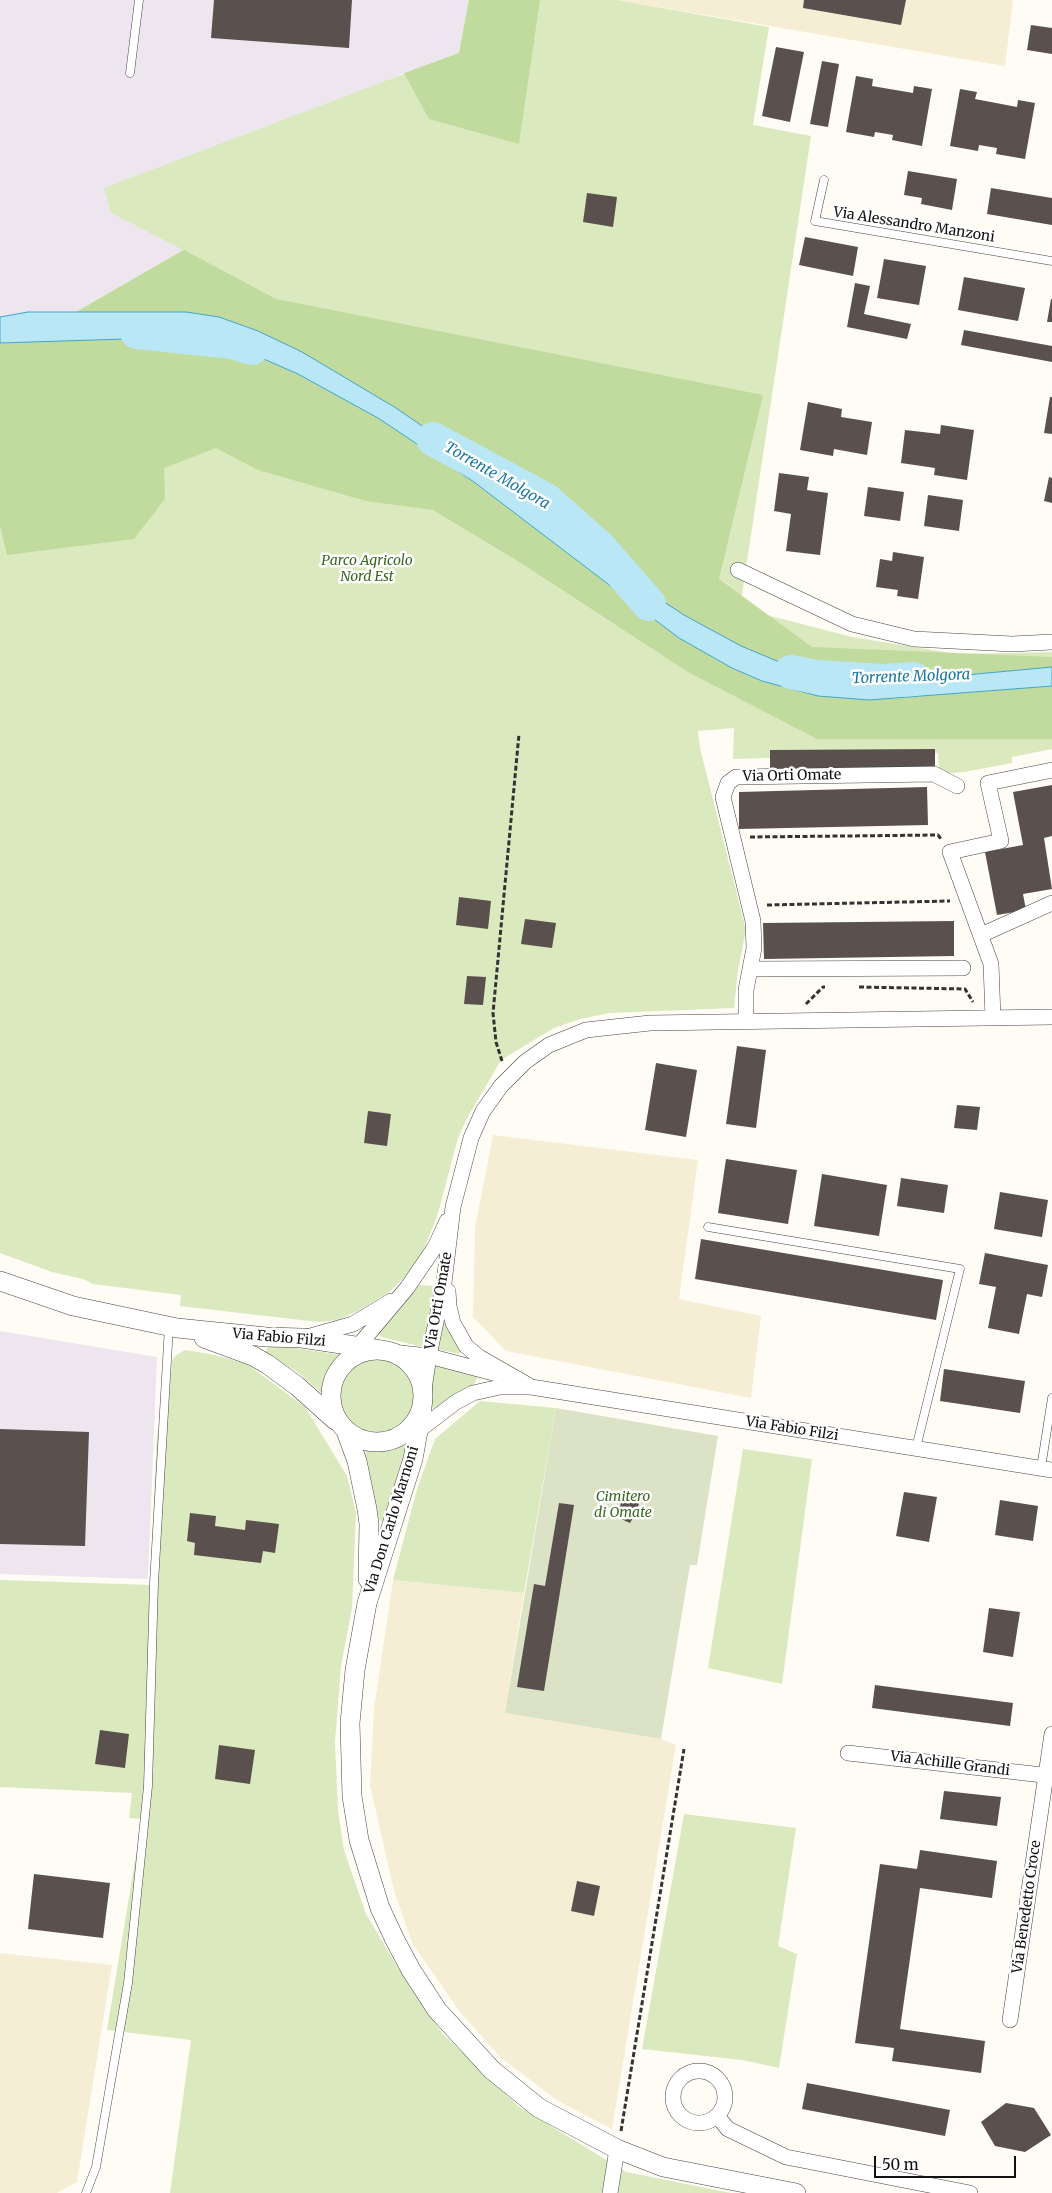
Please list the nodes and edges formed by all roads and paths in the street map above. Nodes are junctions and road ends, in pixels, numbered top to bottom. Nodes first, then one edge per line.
1 (139, 0) edge
2 (130, 73) dead end
3 (824, 180) dead end
4 (1052, 261) edge
5 (738, 570) dead end
6 (1052, 642) edge
7 (519, 734) dead end
8 (1052, 770) edge
9 (957, 786) dead end
10 (733, 837) junction
11 (950, 852) junction
12 (968, 901) junction
13 (1052, 903) edge
14 (749, 905) junction
15 (981, 935) junction
16 (963, 968) dead end
17 (751, 970) junction
18 (832, 987) dead end
19 (851, 987) dead end
20 (805, 1005) dead end
21 (993, 1012) junction
22 (1052, 1016) edge
23 (746, 1021) junction
24 (508, 1056) dead end
25 (501, 1060) junction
26 (497, 1067) dead end
27 (511, 1074) junction
28 (453, 1207) junction
29 (708, 1227) dead end
30 (447, 1260) junction
31 (0, 1281) edge
32 (407, 1288) junction
33 (173, 1327) junction
34 (302, 1338) junction
35 (359, 1347) junction
36 (386, 1351) junction
37 (429, 1356) junction
38 (344, 1363) junction
39 (515, 1378) junction
40 (531, 1387) junction
41 (1052, 1398) edge
42 (423, 1402) junction
43 (343, 1428) junction
44 (418, 1431) junction
45 (397, 1438) junction
46 (916, 1448) junction
47 (1046, 1469) edge
48 (367, 1603) junction
49 (1052, 1734) edge
50 (684, 1749) dead end
51 (848, 1752) dead end
52 (1049, 1776) edge
53 (1010, 2020) dead end
54 (717, 2116) dead end
55 (618, 2150) junction
56 (86, 2193) edge
57 (610, 2193) edge
58 (796, 2193) edge
59 (970, 2193) edge

1 - 2 lane
3 - 4 lane, Via Alessandro Manzoni
5 - 6 street
7 - 25 path
8 - 11 street
9 - 10 street, Via Orti Omate
10 - 11 path
10 - 14 street, Via Orti Omate
11 - 12 street
12 - 14 path
12 - 15 street
13 - 15 street
14 - 17 street, Via Orti Omate
15 - 21 street
16 - 17 street
17 - 23 street, Via Orti Omate
18 - 20 path
19 - 21 path
21 - 22 street, Via Orti Omate
21 - 23 street, Via Orti Omate
23 - 27 street, Via Orti Omate
24 - 25 path
25 - 26 path
25 - 27 path
27 - 28 street, Via Orti Omate
28 - 30 street, Via Orti Omate
28 - 32 street, Via Orti Omate
29 - 46 lane
30 - 37 street, Via Orti Omate
30 - 39 street, Via Fabio Filzi
31 - 33 street, Via Fabio Filzi
32 - 34 street, Via Orti Omate
32 - 35 street, Via Orti Omate
33 - 34 street, Via Fabio Filzi
33 - 43 street, Via Fabio Filzi
33 - 56 lane
34 - 35 street, Via Fabio Filzi
35 - 36 street, Via Fabio Filzi
35 - 38 street, Via Orti Omate
36 - 37 street, Via Fabio Filzi
36 - 38 street
36 - 42 street
37 - 39 street, Via Fabio Filzi
37 - 42 street, Via Orti Omate
38 - 43 street
39 - 40 street, Via Fabio Filzi
40 - 44 street, Via Fabio Filzi
40 - 46 street, Via Fabio Filzi
41 - 47 lane
42 - 44 street, Via Don Carlo Marnoni
42 - 45 street
43 - 45 street
43 - 48 street, Via Don Carlo Marnoni
44 - 45 street, Via Fabio Filzi
44 - 48 street, Via Don Carlo Marnoni
46 - 47 street, Via Fabio Filzi
48 - 55 street, Via Don Carlo Marnoni
49 - 52 street, Via Benedetto Croce
50 - 55 path
51 - 52 street, Via Achille Grandi
52 - 53 street, Via Benedetto Croce
54 - 59 street
55 - 57 street
55 - 58 street, Via Don Carlo Marnoni

